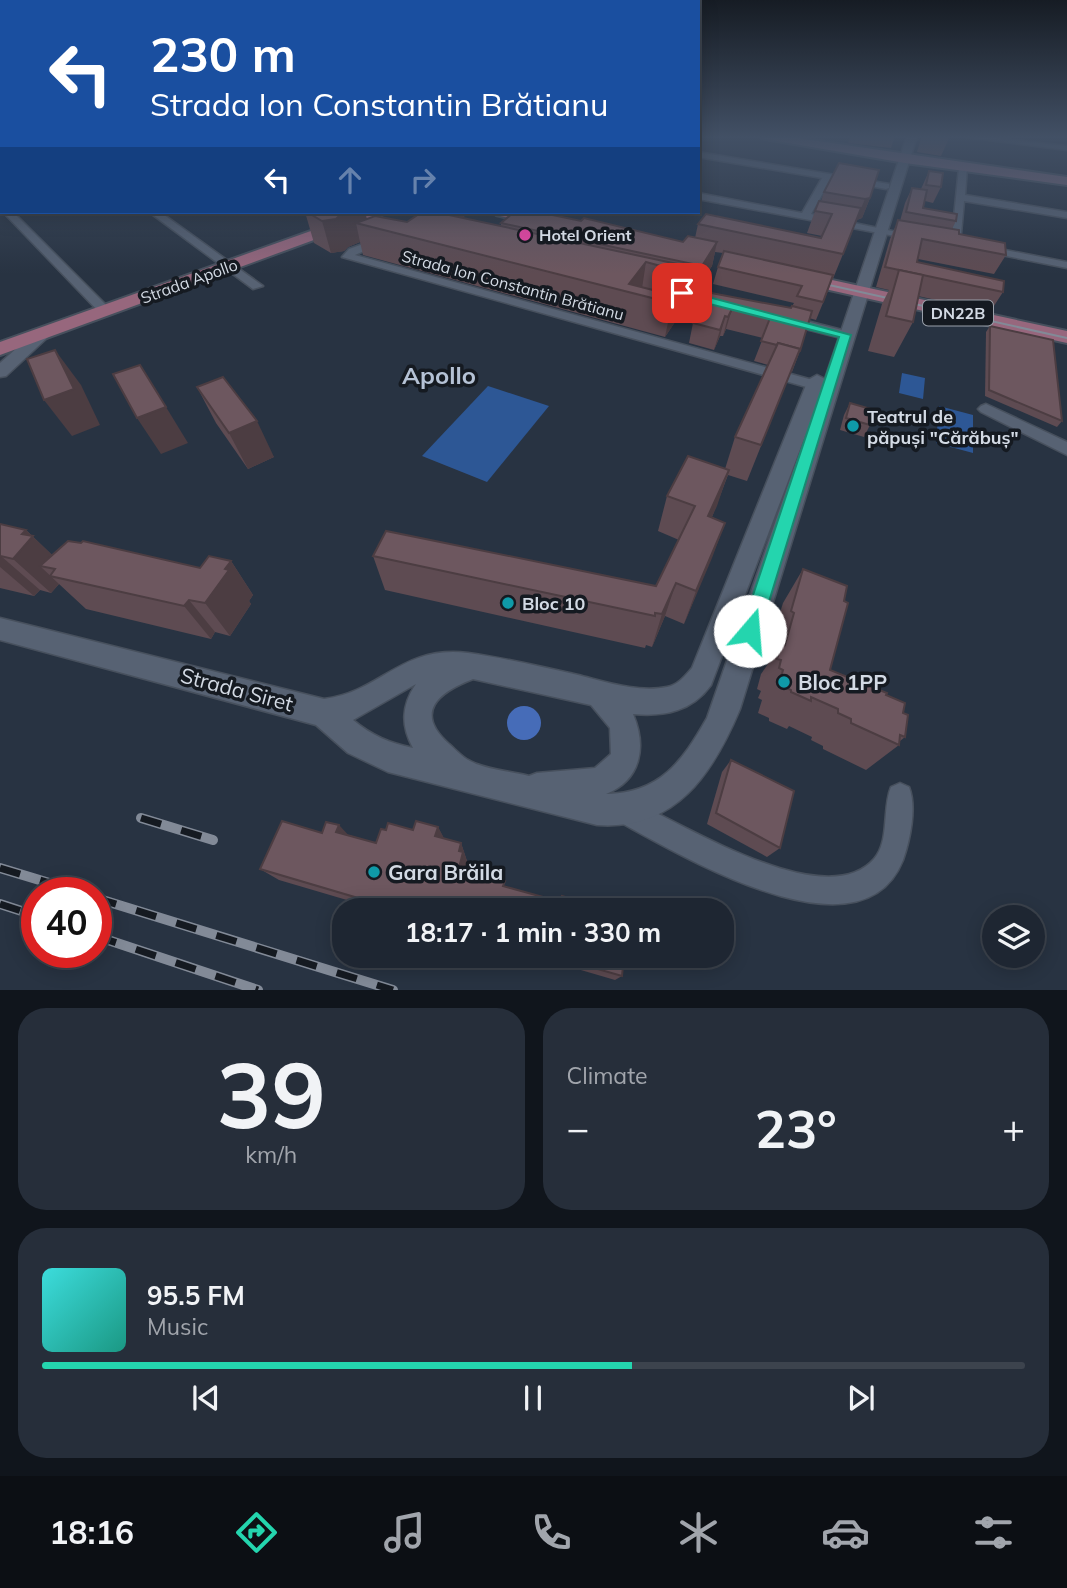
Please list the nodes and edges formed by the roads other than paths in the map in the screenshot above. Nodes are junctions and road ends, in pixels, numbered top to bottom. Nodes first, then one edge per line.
1 (824, 182) edge
2 (864, 182) edge
3 (888, 182) edge
4 (892, 182) edge
5 (962, 182) edge
6 (886, 186) junction
7 (700, 196) edge
8 (960, 197) junction
9 (10, 214) edge
10 (157, 214) edge
11 (510, 214) edge
12 (353, 215) edge
13 (1067, 215) edge
14 (805, 216) junction
15 (379, 218) edge
16 (567, 226) edge
17 (876, 230) junction
18 (398, 234) edge
19 (927, 240) edge
20 (1067, 265) edge
21 (229, 266) junction
22 (781, 274) edge
23 (257, 286) dead end
24 (654, 287) edge
25 (854, 290) junction
26 (745, 309) edge
27 (105, 311) junction
28 (770, 316) edge
29 (42, 334) junction
30 (839, 334) junction
31 (1067, 337) edge
32 (0, 349) edge
33 (0, 372) edge
34 (816, 385) junction
35 (986, 409) dead end
36 (1067, 449) edge
37 (0, 629) edge
38 (474, 667) junction
39 (597, 693) junction
40 (324, 713) junction
41 (462, 774) junction
42 (519, 789) junction
43 (900, 796) dead end
44 (623, 810) junction

1 - 14 street
2 - 6 street
3 - 6 street
4 - 17 street
5 - 8 street
6 - 17 street
7 - 14 street
8 - 13 street
8 - 20 street
9 - 27 street
10 - 21 street
11 - 16 main road
12 - 15 main road, Strada Apollo
12 - 21 main road, Strada Apollo
14 - 17 street
17 - 19 street
17 - 25 street
18 - 34 street, Strada Ion Constantin Brătianu
21 - 23 street
21 - 27 main road, Strada Apollo
22 - 25 main road, DN22B
24 - 26 street
25 - 30 street
25 - 31 main road, DN22B
27 - 29 main road, Strada Apollo
28 - 30 street
29 - 32 main road, Strada Apollo
29 - 33 street
30 - 34 street
30 - 44 street, Strada Siret
34 - 39 street
35 - 36 street
37 - 40 street, Strada Siret
38 - 39 street
38 - 40 street
38 - 41 street, Strada Siret
39 - 42 street, Strada Siret
40 - 41 street, Strada Siret
41 - 42 street, Strada Siret
42 - 44 street, Strada Siret
43 - 44 street

